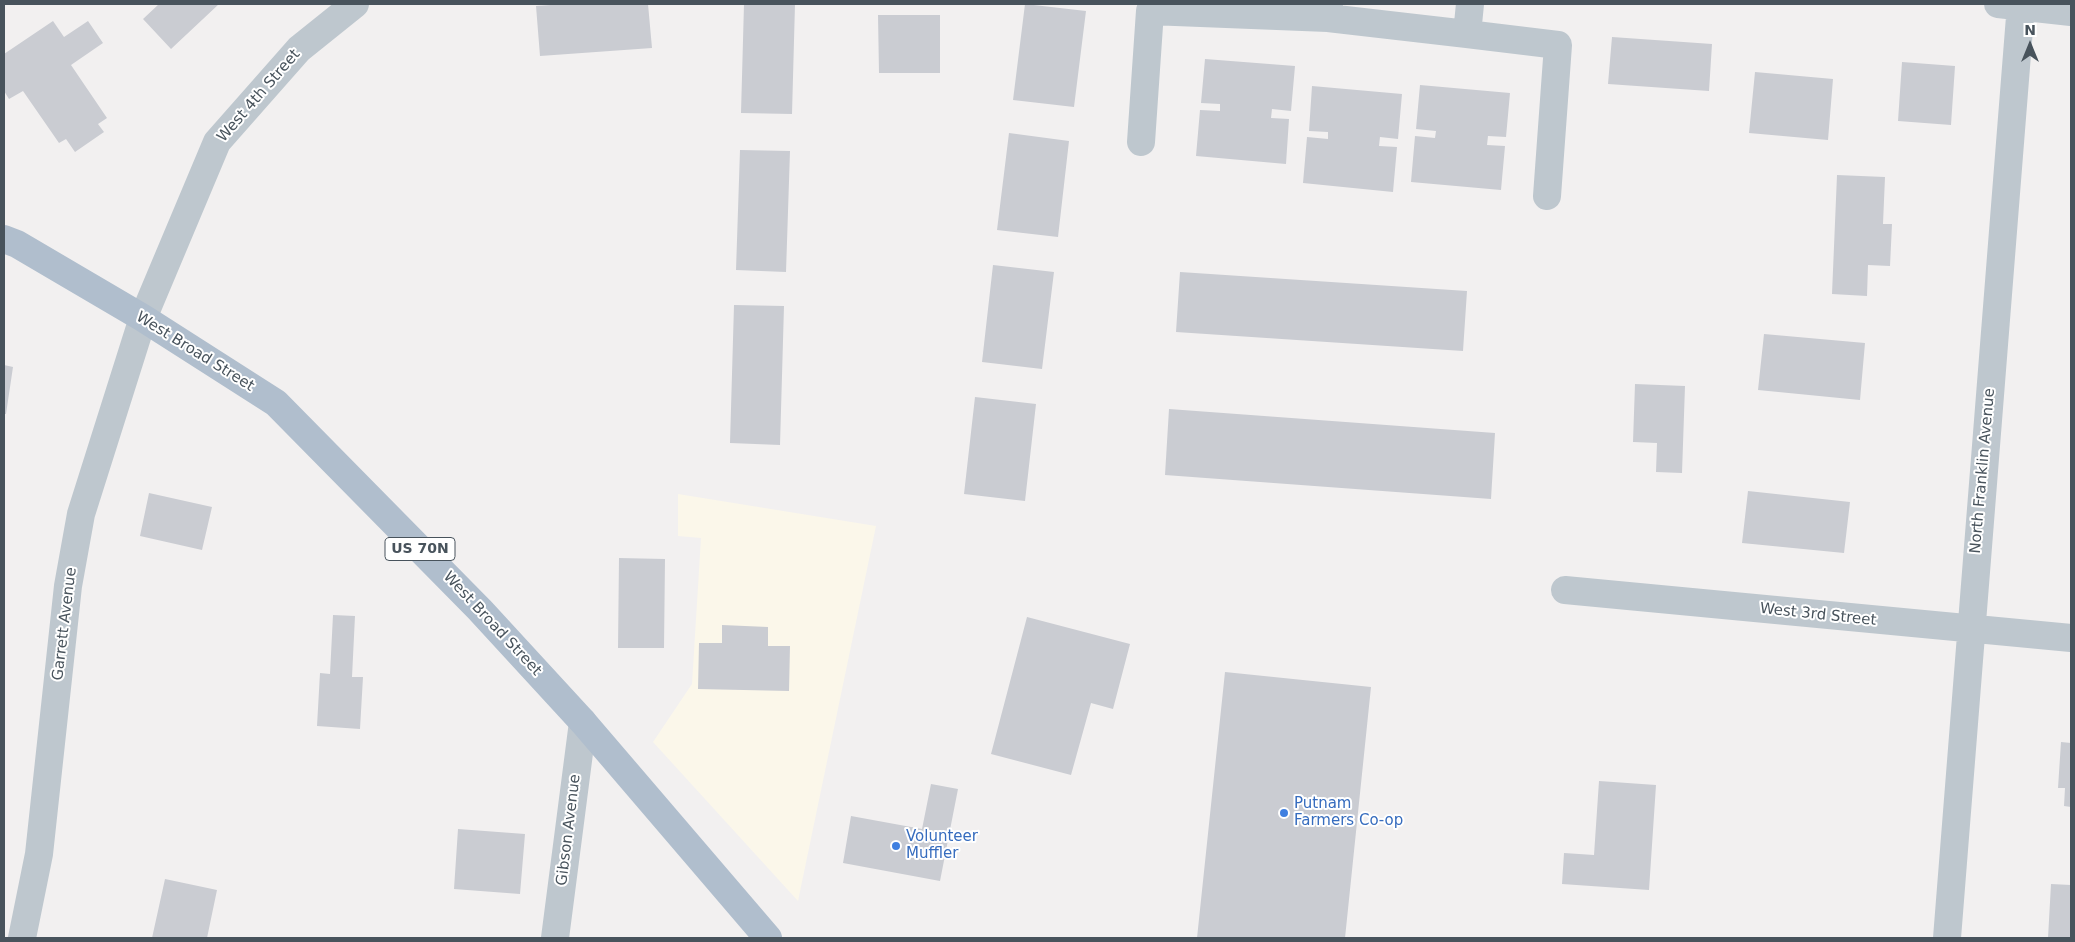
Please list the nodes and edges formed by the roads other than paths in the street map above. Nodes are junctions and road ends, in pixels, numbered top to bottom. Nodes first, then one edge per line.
1 (355, 4) edge
2 (1470, 4) edge
3 (2013, 4) edge
4 (1328, 11) edge
5 (2071, 12) edge
6 (1467, 34) junction
7 (1141, 142) dead end
8 (1547, 196) dead end
9 (4, 239) edge
10 (142, 318) junction
11 (1565, 590) dead end
12 (1971, 629) junction
13 (2071, 638) edge
14 (583, 722) junction
15 (22, 938) edge
16 (555, 938) edge
17 (768, 938) edge
18 (1946, 938) edge

1 - 10 street, West 4th Street
2 - 6 street
3 - 5 street
3 - 12 street, North Franklin Avenue
4 - 6 street
4 - 7 street
6 - 8 street
9 - 10 main road, West Broad Street / US 70N
10 - 14 main road, West Broad Street / US 70N
10 - 15 street, Garrett Avenue
11 - 12 street, West 3rd Street
12 - 13 street, West 3rd Street
12 - 18 street, North Franklin Avenue
14 - 16 street, Gibson Avenue
14 - 17 main road, West Broad Street / US 70N

